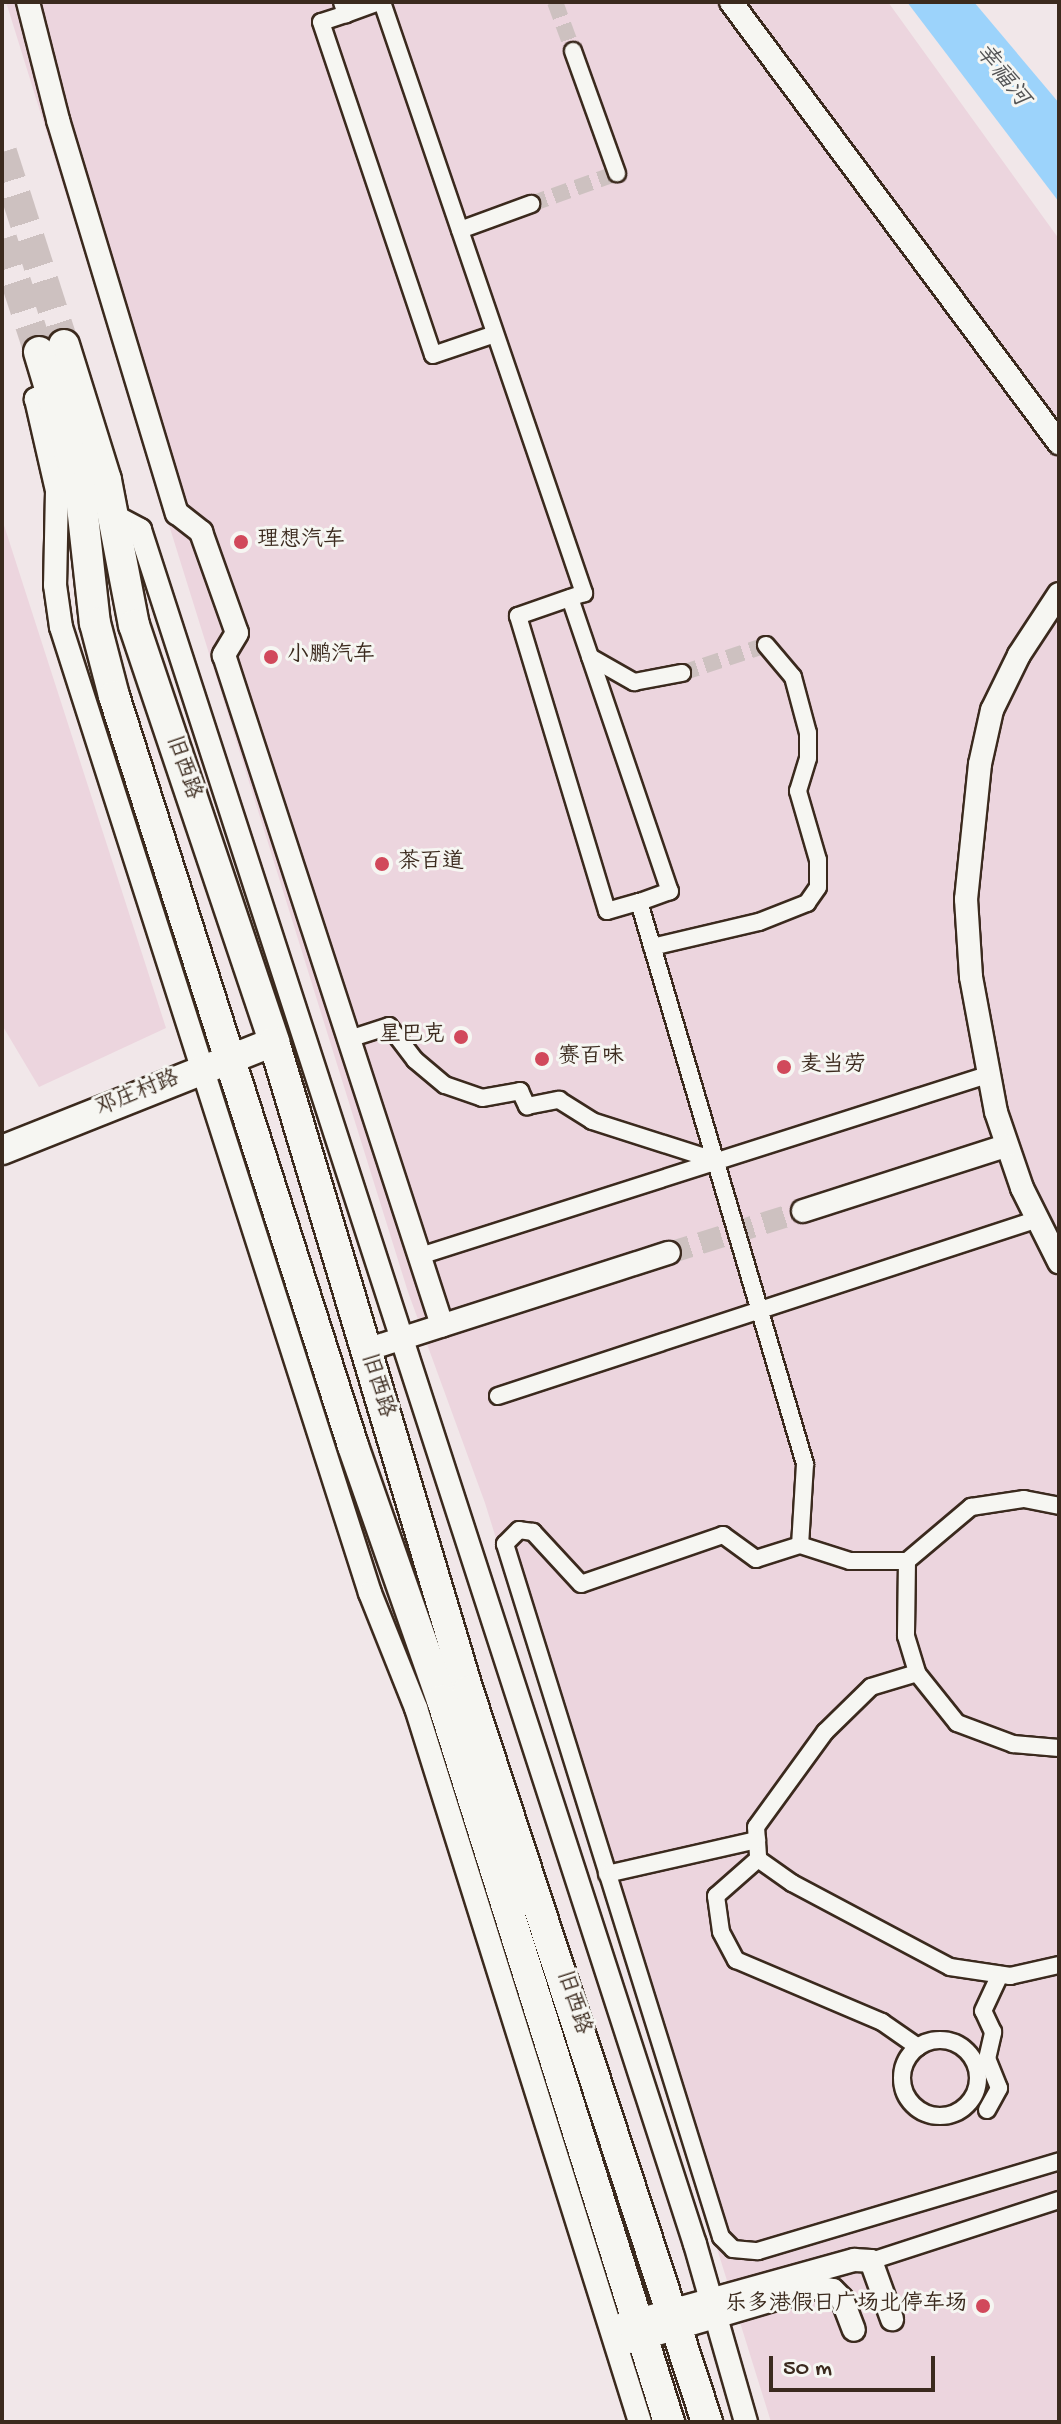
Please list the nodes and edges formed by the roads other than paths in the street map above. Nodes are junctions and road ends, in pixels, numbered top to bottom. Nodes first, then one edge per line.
1 (28, 2) edge
2 (381, 2) edge
3 (731, 2) edge
4 (344, 8) edge
5 (573, 51) tunnel mouth
6 (617, 173) dead end
7 (531, 204) tunnel mouth
8 (460, 230) junction
9 (495, 334) junction
10 (51, 392) junction
11 (1059, 443) edge
12 (112, 515) junction
13 (1059, 594) edge
14 (570, 598) junction
15 (766, 645) dead end
16 (590, 657) junction
17 (682, 673) tunnel mouth
18 (639, 902) junction
19 (652, 947) junction
20 (349, 1039) junction
21 (274, 1042) junction
22 (231, 1057) junction
23 (201, 1069) junction
24 (987, 1075) junction
25 (1006, 1146) junction
26 (2, 1150) edge
27 (717, 1161) junction
28 (803, 1211) tunnel mouth
29 (1038, 1219) junction
30 (669, 1253) tunnel mouth
31 (420, 1256) junction
32 (1059, 1262) edge
33 (760, 1310) junction
34 (442, 1325) junction
35 (403, 1338) junction
36 (366, 1350) junction
37 (498, 1396) dead end
38 (1059, 1506) edge
39 (800, 1545) junction
40 (907, 1561) junction
41 (917, 1673) junction
42 (1059, 1748) edge
43 (757, 1840) junction
44 (758, 1859) junction
45 (607, 1874) junction
46 (1059, 1965) edge
47 (1000, 1975) junction
48 (918, 2047) junction
49 (985, 2074) junction
50 (987, 2110) dead end
51 (1059, 2161) edge
52 (1059, 2200) edge
53 (871, 2261) junction
54 (711, 2308) junction
55 (677, 2318) junction
56 (892, 2319) dead end
57 (854, 2330) dead end
58 (626, 2333) junction
59 (640, 2422) edge
60 (669, 2422) edge
61 (707, 2422) edge
62 (746, 2422) edge

1 - 20 street
2 - 4 street
2 - 8 street
3 - 11 street
4 - 9 street
5 - 6 street
7 - 8 street
8 - 9 street
9 - 14 street
10 - 12 main road, 旧西路
10 - 22 main road, 旧西路
10 - 23 street
12 - 21 main road, 旧西路
12 - 35 street
13 - 24 street
14 - 16 street
14 - 18 street
15 - 19 street
16 - 17 street
16 - 18 street
18 - 19 street
19 - 27 street
20 - 27 street
20 - 31 street
21 - 22 street, 邓庄村路
21 - 36 main road, 旧西路
22 - 23 street, 邓庄村路
22 - 58 main road, 旧西路
23 - 26 street, 邓庄村路
23 - 58 street
24 - 25 street
24 - 27 street
25 - 28 street
25 - 29 street
27 - 31 street
27 - 33 street
29 - 32 street
29 - 33 street
30 - 34 street
31 - 34 street
33 - 37 street
33 - 39 street
34 - 35 street
35 - 36 street
35 - 54 street
36 - 55 main road, 旧西路
38 - 40 street
39 - 40 street
39 - 45 street
40 - 41 street
41 - 42 street
41 - 43 street
43 - 44 street
43 - 45 street
44 - 47 street
44 - 48 street
45 - 51 street
46 - 47 street
47 - 49 street
48 - 49 street
48 - 49 street
49 - 50 street
52 - 53 street
53 - 54 street
53 - 56 street
54 - 55 street
54 - 57 street
54 - 62 street
55 - 58 street
55 - 61 main road, 旧西路
58 - 59 street
58 - 60 main road, 旧西路

